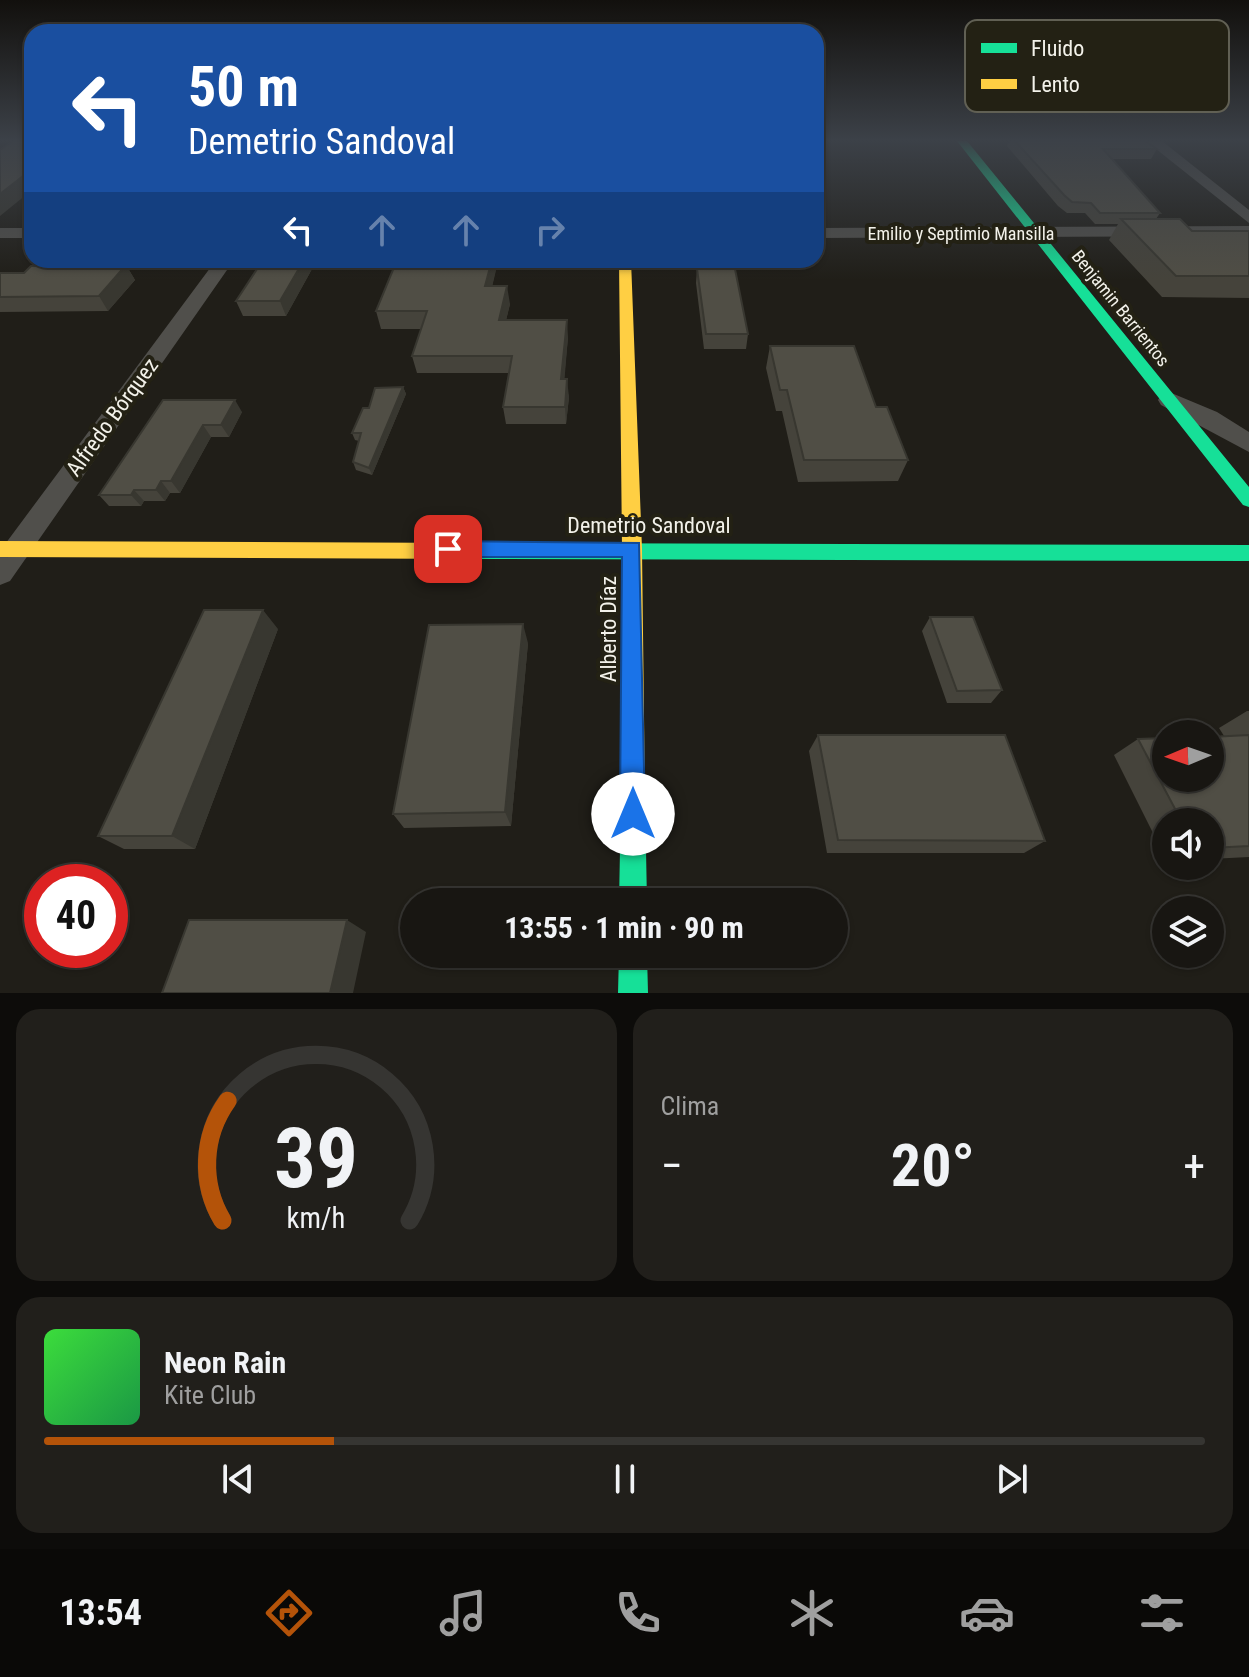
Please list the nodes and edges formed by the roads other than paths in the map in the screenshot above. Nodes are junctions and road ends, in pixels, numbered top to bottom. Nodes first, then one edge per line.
1 (999, 187) edge
2 (1211, 187) edge
3 (1249, 218) edge
4 (1249, 231) edge
5 (1034, 232) junction
6 (0, 233) edge
7 (24, 233) edge
8 (824, 233) edge
9 (219, 268) edge
10 (625, 268) edge
11 (1169, 400) junction
12 (1249, 443) edge
13 (1249, 500) edge
14 (9, 549) edge
15 (632, 549) junction
16 (1249, 553) edge
17 (0, 573) edge
18 (633, 888) edge
19 (633, 968) edge
20 (633, 993) edge

1 - 5 street, Benjamin Barrientos
2 - 3 street
4 - 5 street, Emilio y Septimio Mansilla
5 - 8 street, Emilio y Septimio Mansilla
5 - 11 street, Benjamin Barrientos
6 - 7 street
9 - 14 street, Alfredo Bórquez
10 - 15 street, Alberto Díaz
11 - 12 street
11 - 13 street, Benjamin Barrientos
14 - 15 street, Demetrio Sandoval
14 - 17 street, Alfredo Bórquez
15 - 16 street, Demetrio Sandoval
15 - 18 street, Alberto Díaz
19 - 20 street

